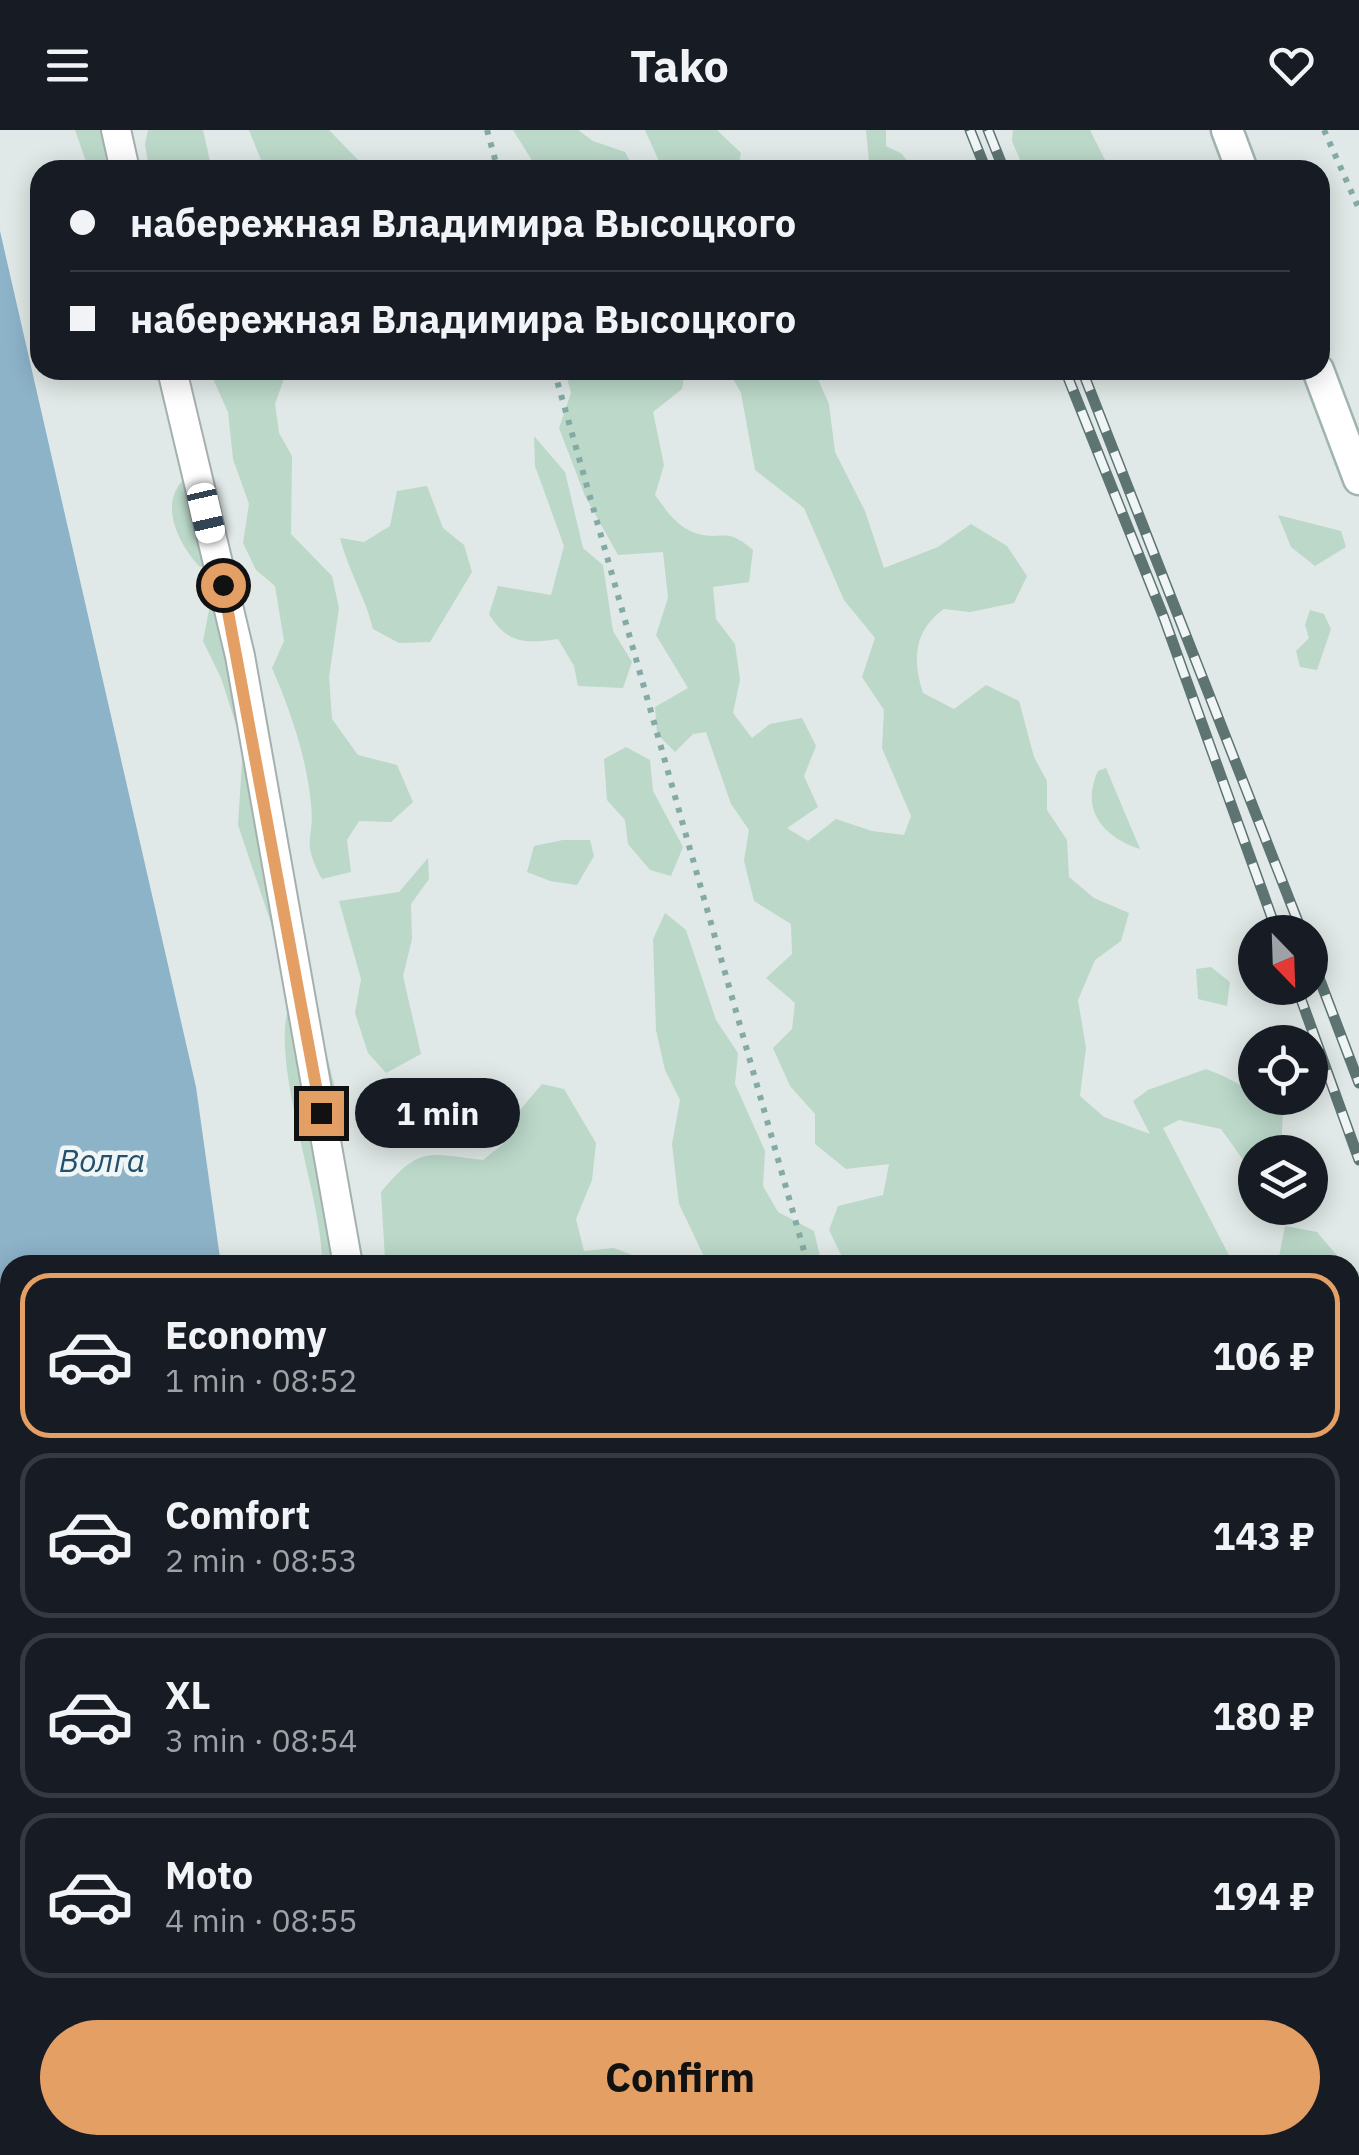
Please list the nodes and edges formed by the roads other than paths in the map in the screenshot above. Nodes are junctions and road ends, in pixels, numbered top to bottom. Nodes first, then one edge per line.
1 (116, 130) edge
2 (1227, 130) edge
3 (124, 160) edge
4 (1238, 160) edge
5 (174, 380) edge
6 (1322, 380) edge
7 (1359, 479) edge
8 (346, 1255) edge

1 - 3 street
2 - 4 main road
5 - 8 street
6 - 7 main road

